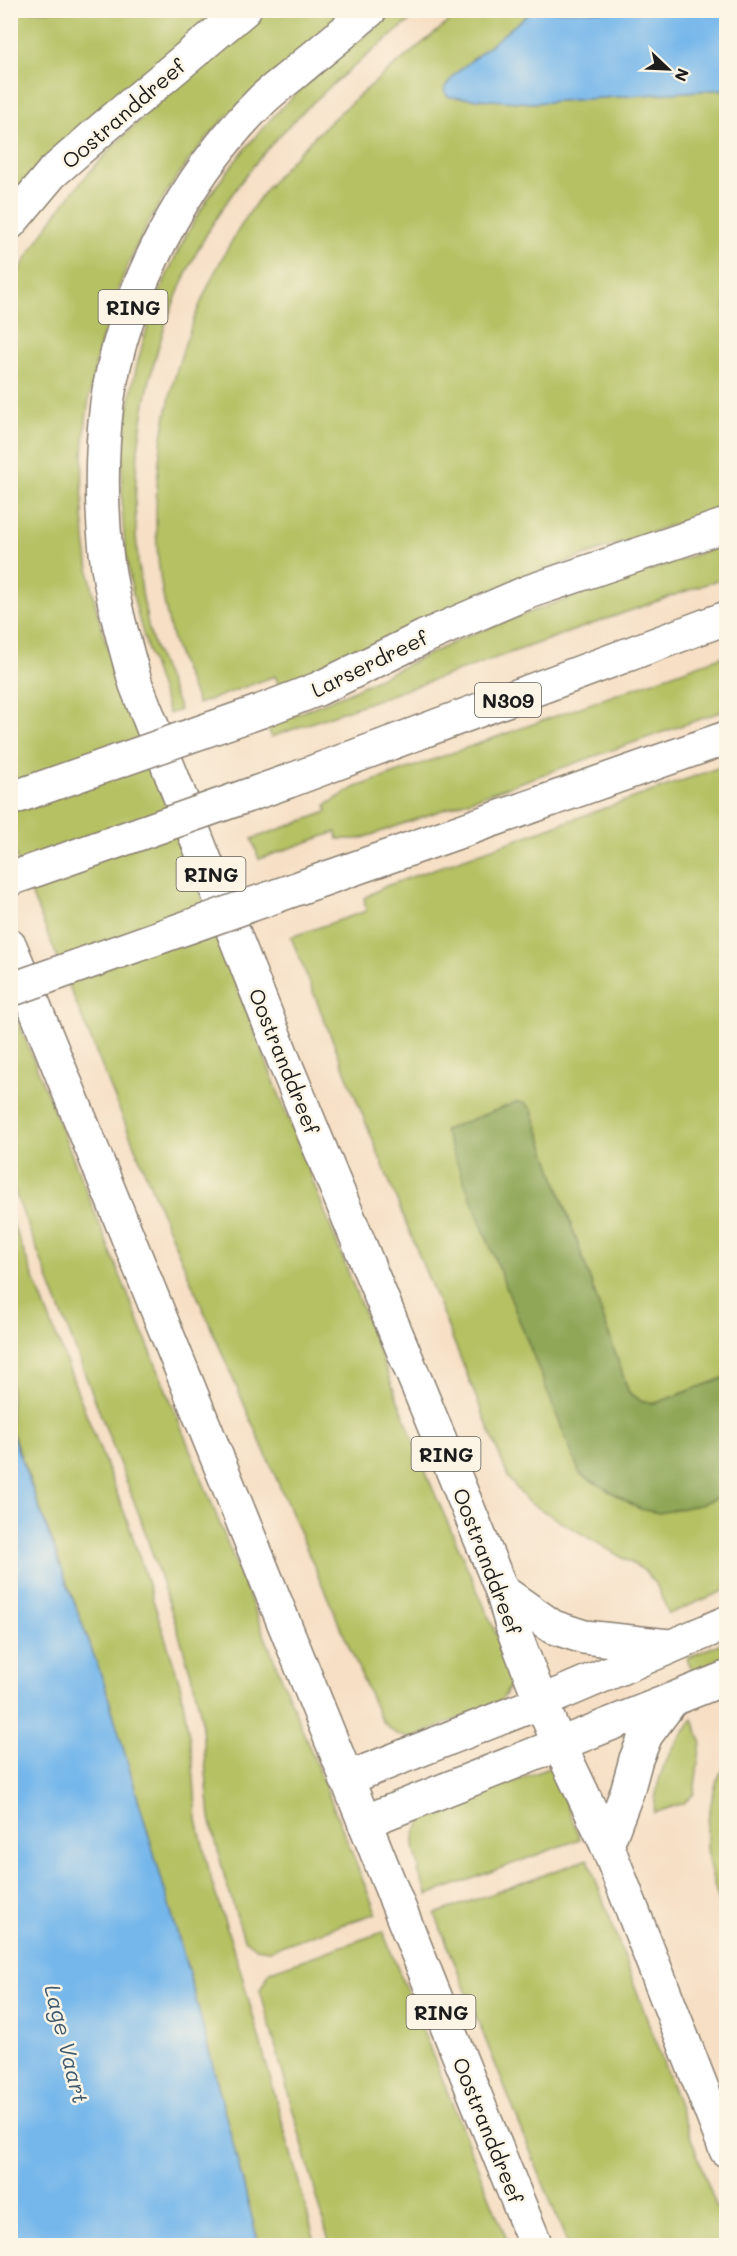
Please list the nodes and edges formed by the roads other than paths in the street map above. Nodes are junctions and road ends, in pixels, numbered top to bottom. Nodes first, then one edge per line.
1 (244, 10) edge
2 (370, 10) edge
3 (10, 223) edge
4 (726, 525) edge
5 (726, 618) edge
6 (726, 738) edge
7 (10, 799) edge
8 (10, 879) edge
9 (10, 946) edge
10 (10, 990) edge
11 (502, 1591) junction
12 (726, 1623) edge
13 (671, 1646) junction
14 (726, 1678) edge
15 (672, 1700) junction
16 (541, 1702) junction
17 (559, 1744) junction
18 (346, 1779) junction
19 (364, 1822) junction
20 (608, 1845) junction
21 (726, 2150) edge
22 (536, 2246) edge

1 - 3 main road, Oostranddreef
2 - 11 main road, Oostranddreef / RING
4 - 7 main road, Larserdreef, bridge
5 - 8 main road, N309, bridge
6 - 10 main road, bridge
9 - 18 main road, Oostranddreef / RING
11 - 13 main road
11 - 16 main road, Oostranddreef / RING
12 - 13 main road
13 - 16 main road
14 - 15 main road
15 - 17 main road
15 - 20 main road
16 - 17 main road, Oostranddreef / RING
16 - 18 main road
17 - 19 main road
17 - 20 main road, Oostranddreef / RING
18 - 19 main road, Oostranddreef / RING
19 - 22 main road, Oostranddreef / RING
20 - 21 main road, Oostranddreef / RING

